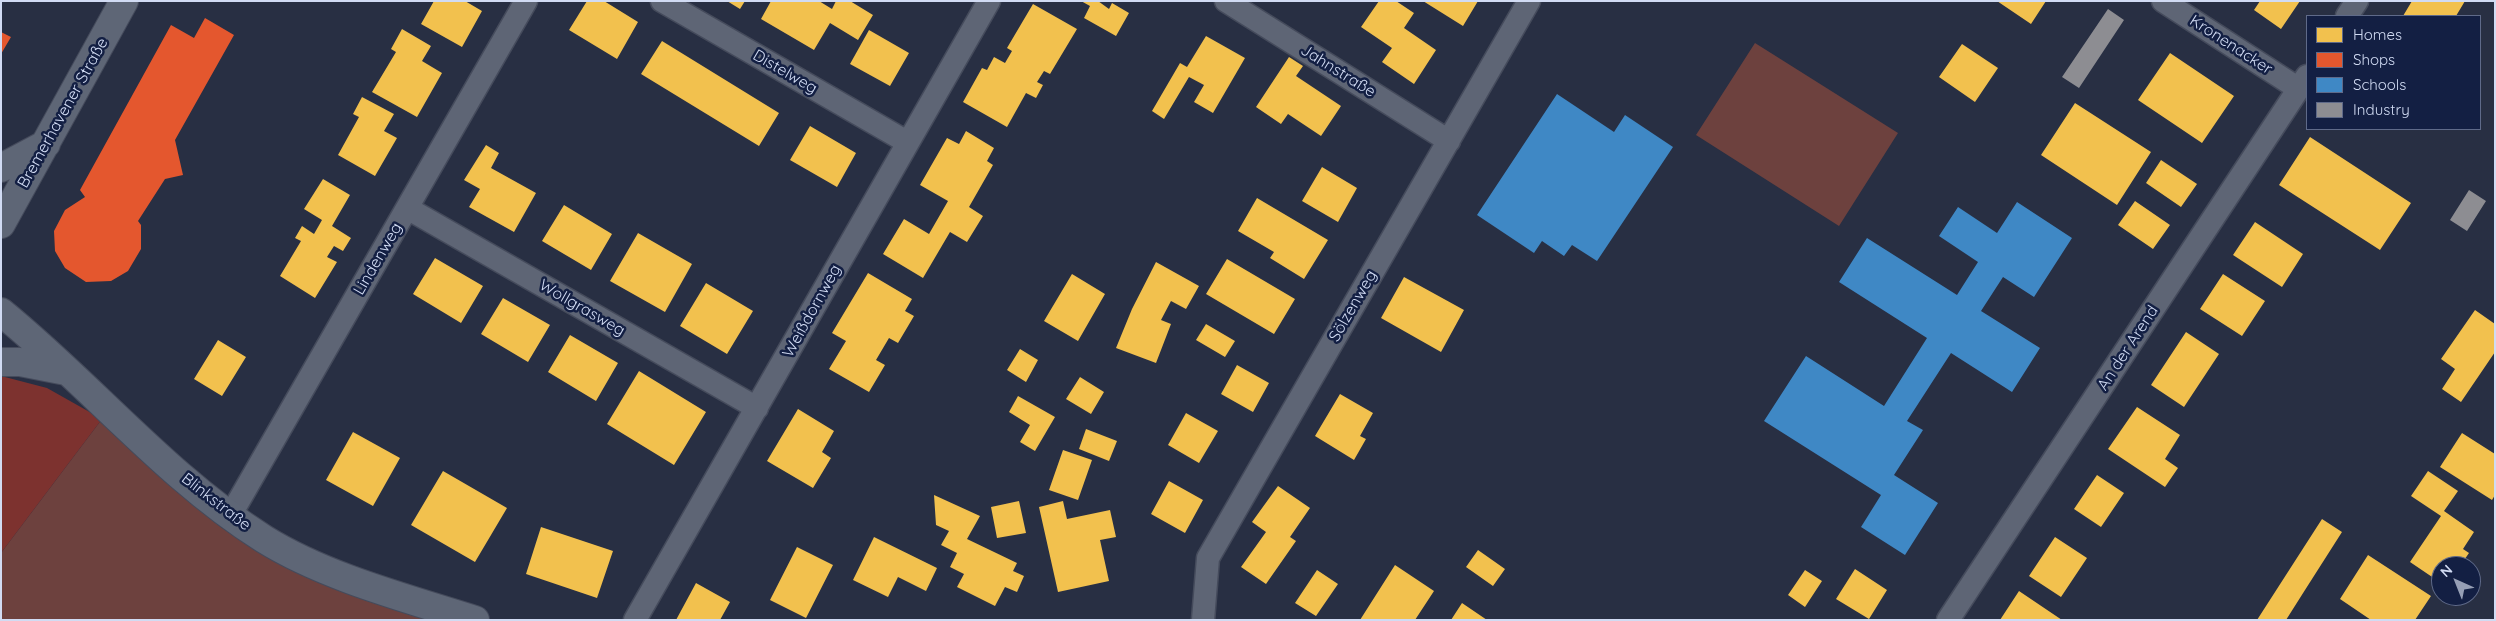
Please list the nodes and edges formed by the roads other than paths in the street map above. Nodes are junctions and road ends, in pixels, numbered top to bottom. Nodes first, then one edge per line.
1 (124, 1) edge
2 (526, 1) edge
3 (662, 1) edge
4 (989, 1) edge
5 (1226, 1) edge
6 (1529, 1) edge
7 (2163, 1) edge
8 (2357, 1) edge
9 (2348, 15) edge
10 (2303, 82) edge
11 (1449, 141) junction
12 (907, 142) junction
13 (46, 144) junction
14 (1, 168) edge
15 (407, 208) junction
16 (1, 224) edge
17 (1, 312) edge
18 (1, 362) edge
19 (66, 371) junction
20 (757, 408) junction
21 (230, 516) junction
22 (475, 620) edge
23 (635, 620) edge
24 (1203, 620) edge
25 (1948, 620) edge

1 - 13 street, Bremerhavener Straße
2 - 15 street, Lindenweg
3 - 12 street, Distelweg
4 - 12 street, Weißdornweg
5 - 11 street, Jahnstraße
6 - 11 street, Sölzenweg
7 - 10 street, Kronenacker
8 - 9 street
10 - 25 street, An der Arend
11 - 24 street, Sölzenweg
12 - 20 street, Weißdornweg
13 - 14 street
13 - 16 street, Bremerhavener Straße
15 - 20 street, Wollgrasweg
15 - 21 street, Lindenweg
17 - 19 street, Blinkstraße
18 - 19 street
19 - 21 street, Blinkstraße
20 - 23 street, Weißdornweg
21 - 22 street, Blinkstraße

